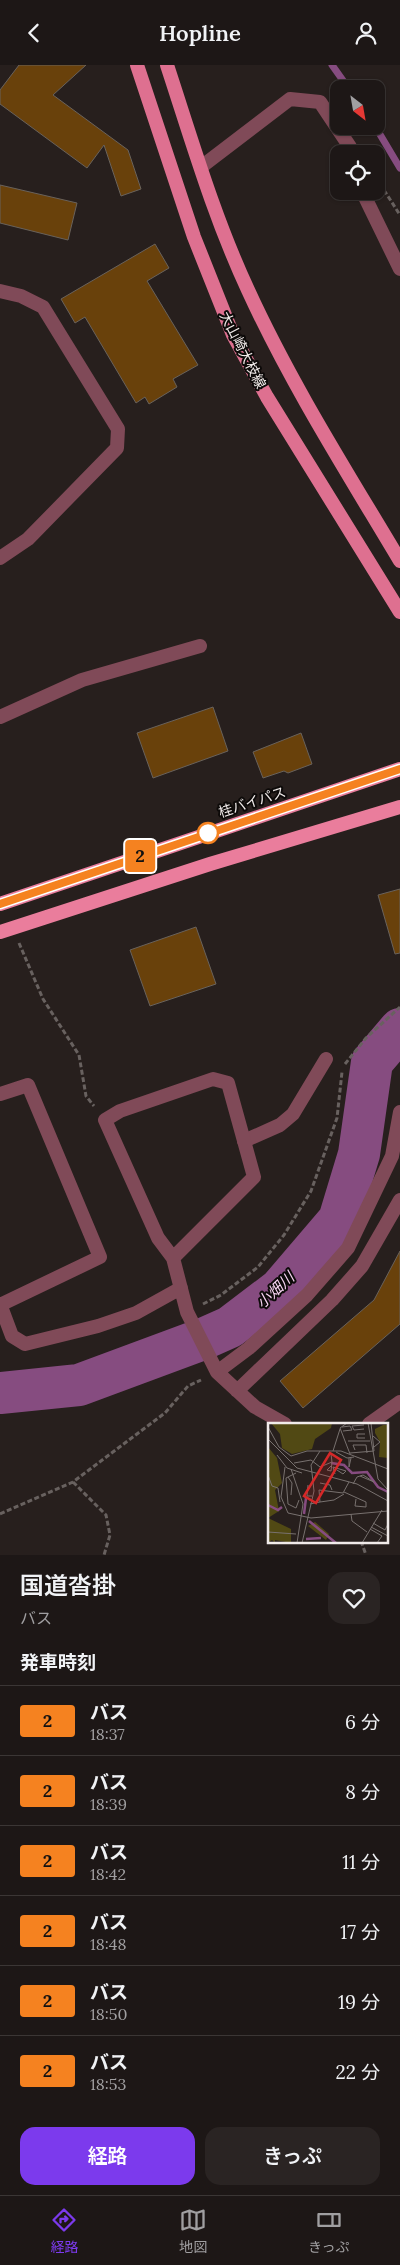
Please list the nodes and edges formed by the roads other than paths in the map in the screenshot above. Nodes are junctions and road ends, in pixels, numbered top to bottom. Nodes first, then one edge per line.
1 (137, 65) edge
2 (166, 65) edge
3 (349, 145) edge
4 (200, 167) junction
5 (366, 200) edge
6 (400, 269) edge
7 (0, 291) edge
8 (0, 558) edge
9 (400, 561) edge
10 (400, 612) edge
11 (200, 646) dead end
12 (0, 717) edge
13 (400, 769) edge
14 (400, 807) edge
15 (0, 904) edge
16 (6, 930) edge
17 (326, 1059) dead end
18 (0, 1093) edge
19 (400, 1112) edge
20 (244, 1141) junction
21 (400, 1200) edge
22 (173, 1258) junction
23 (181, 1288) junction
24 (0, 1305) edge
25 (214, 1367) junction
26 (237, 1391) junction
27 (400, 1402) edge
28 (283, 1423) edge
29 (371, 1423) edge

1 - 10 main road, 大山崎大枝線
2 - 4 main road
3 - 4 street
4 - 9 main road
5 - 6 street
7 - 8 street
11 - 12 street
13 - 15 highway, 桂バイパス
14 - 16 highway
17 - 20 street
18 - 24 street
19 - 25 street
20 - 22 street
20 - 22 street
21 - 26 street
22 - 23 street
23 - 24 street
23 - 25 street
25 - 26 street
26 - 28 street
27 - 29 street

